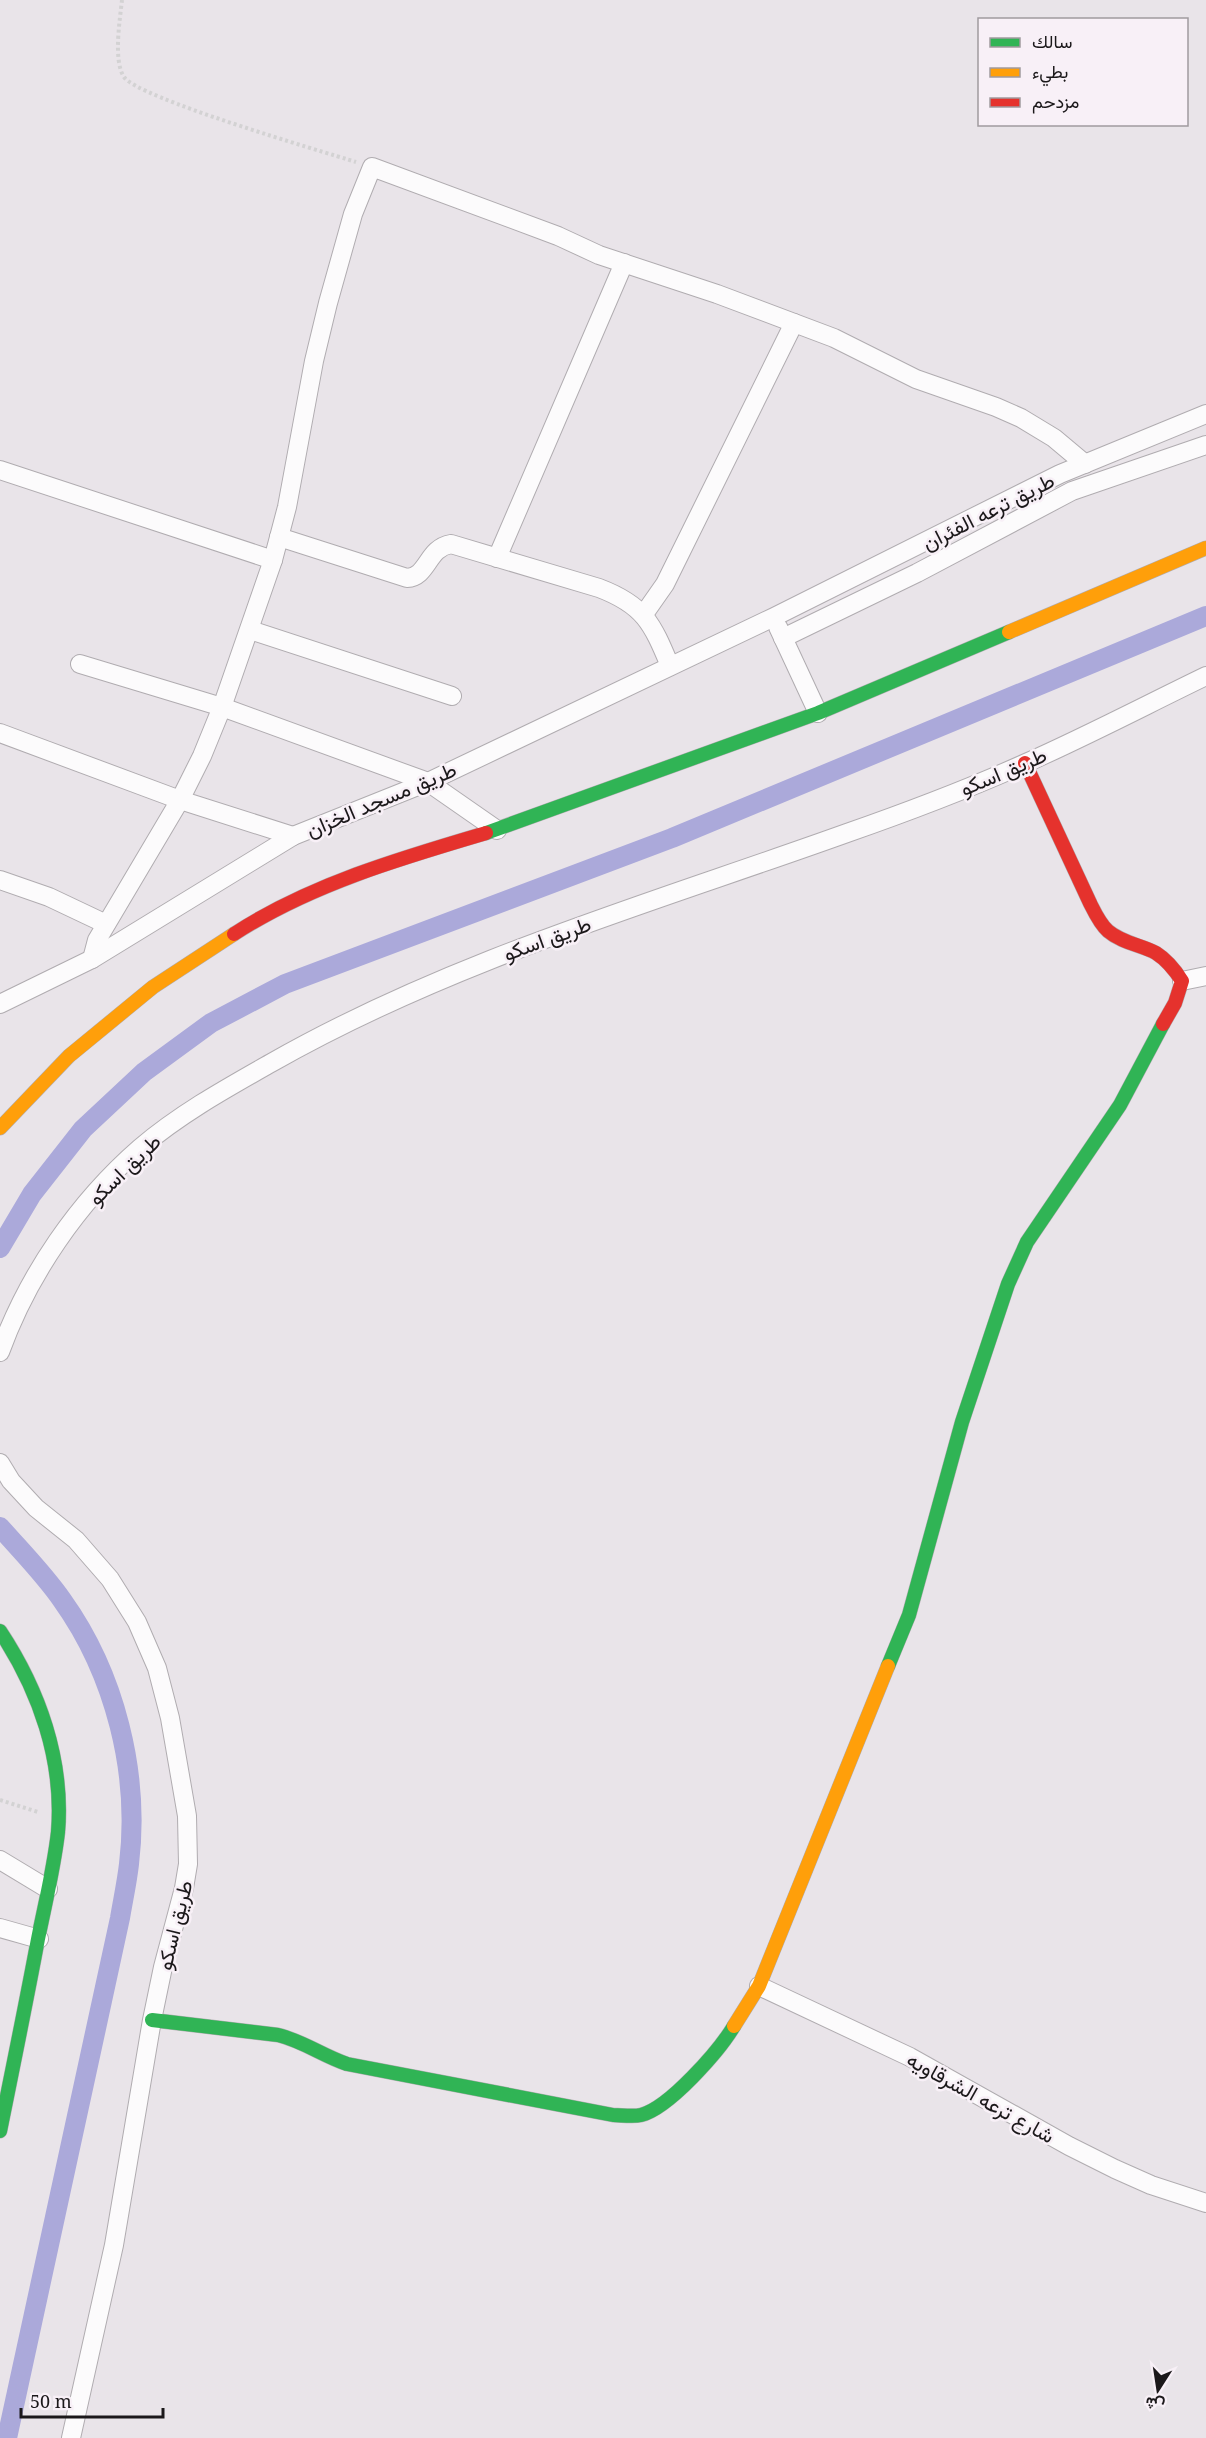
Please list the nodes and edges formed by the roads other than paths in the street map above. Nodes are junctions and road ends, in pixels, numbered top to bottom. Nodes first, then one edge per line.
1 (624, 263) junction
2 (794, 323) junction
3 (1206, 414) edge
4 (1206, 445) edge
5 (1085, 464) junction
6 (0, 470) edge
7 (279, 537) junction
8 (1206, 548) edge
9 (497, 558) junction
10 (273, 560) junction
11 (644, 614) junction
12 (774, 617) junction
13 (250, 630) junction
14 (783, 638) junction
15 (80, 664) dead end
16 (670, 666) junction
17 (1206, 676) edge
18 (452, 696) dead end
19 (222, 707) junction
20 (818, 713) junction
21 (0, 733) edge
22 (1025, 763) junction
23 (428, 782) junction
24 (180, 800) junction
25 (497, 830) junction
26 (293, 836) junction
27 (0, 880) edge
28 (106, 924) junction
29 (92, 959) junction
30 (1206, 976) edge
31 (1182, 981) junction
32 (0, 1004) edge
33 (0, 1128) edge
34 (0, 1352) edge
35 (0, 1463) edge
36 (0, 1631) edge
37 (0, 1860) edge
38 (48, 1889) junction
39 (0, 1928) edge
40 (39, 1939) junction
41 (759, 1986) junction
42 (152, 2020) junction
43 (4, 2092) edge
44 (0, 2131) edge
45 (1206, 2203) edge
46 (71, 2438) edge

1 - 2 street
1 - 7 street
1 - 9 street
2 - 5 street
2 - 11 street
3 - 5 street, طريق ترعه الفئران
4 - 14 street, طريق ترعه الفئران
5 - 12 street, طريق ترعه الفئران
6 - 10 street
7 - 9 street
7 - 10 street
8 - 20 street
9 - 11 street
10 - 13 street
11 - 16 street
12 - 14 street
12 - 16 street, طريق مسجد الخزان
13 - 18 street
13 - 19 street
14 - 20 street
15 - 19 street
16 - 23 street, طريق مسجد الخزان
17 - 22 street, طريق اسكو
19 - 23 street
19 - 24 street
20 - 25 street
21 - 24 street
22 - 31 street
22 - 34 street, طريق اسكو
23 - 25 street
23 - 26 street, طريق مسجد الخزان
24 - 26 street
24 - 28 street
25 - 33 street
26 - 29 street, طريق مسجد الخزان
27 - 28 street
28 - 29 street
29 - 32 street, طريق مسجد الخزان
30 - 31 street
31 - 41 street
35 - 42 street, طريق اسكو
36 - 38 street
37 - 38 street
38 - 40 street
39 - 40 street
40 - 43 street
41 - 42 street
41 - 45 street, شارع ترعه الشرقاويه
42 - 46 street, طريق اسكو
43 - 44 street

